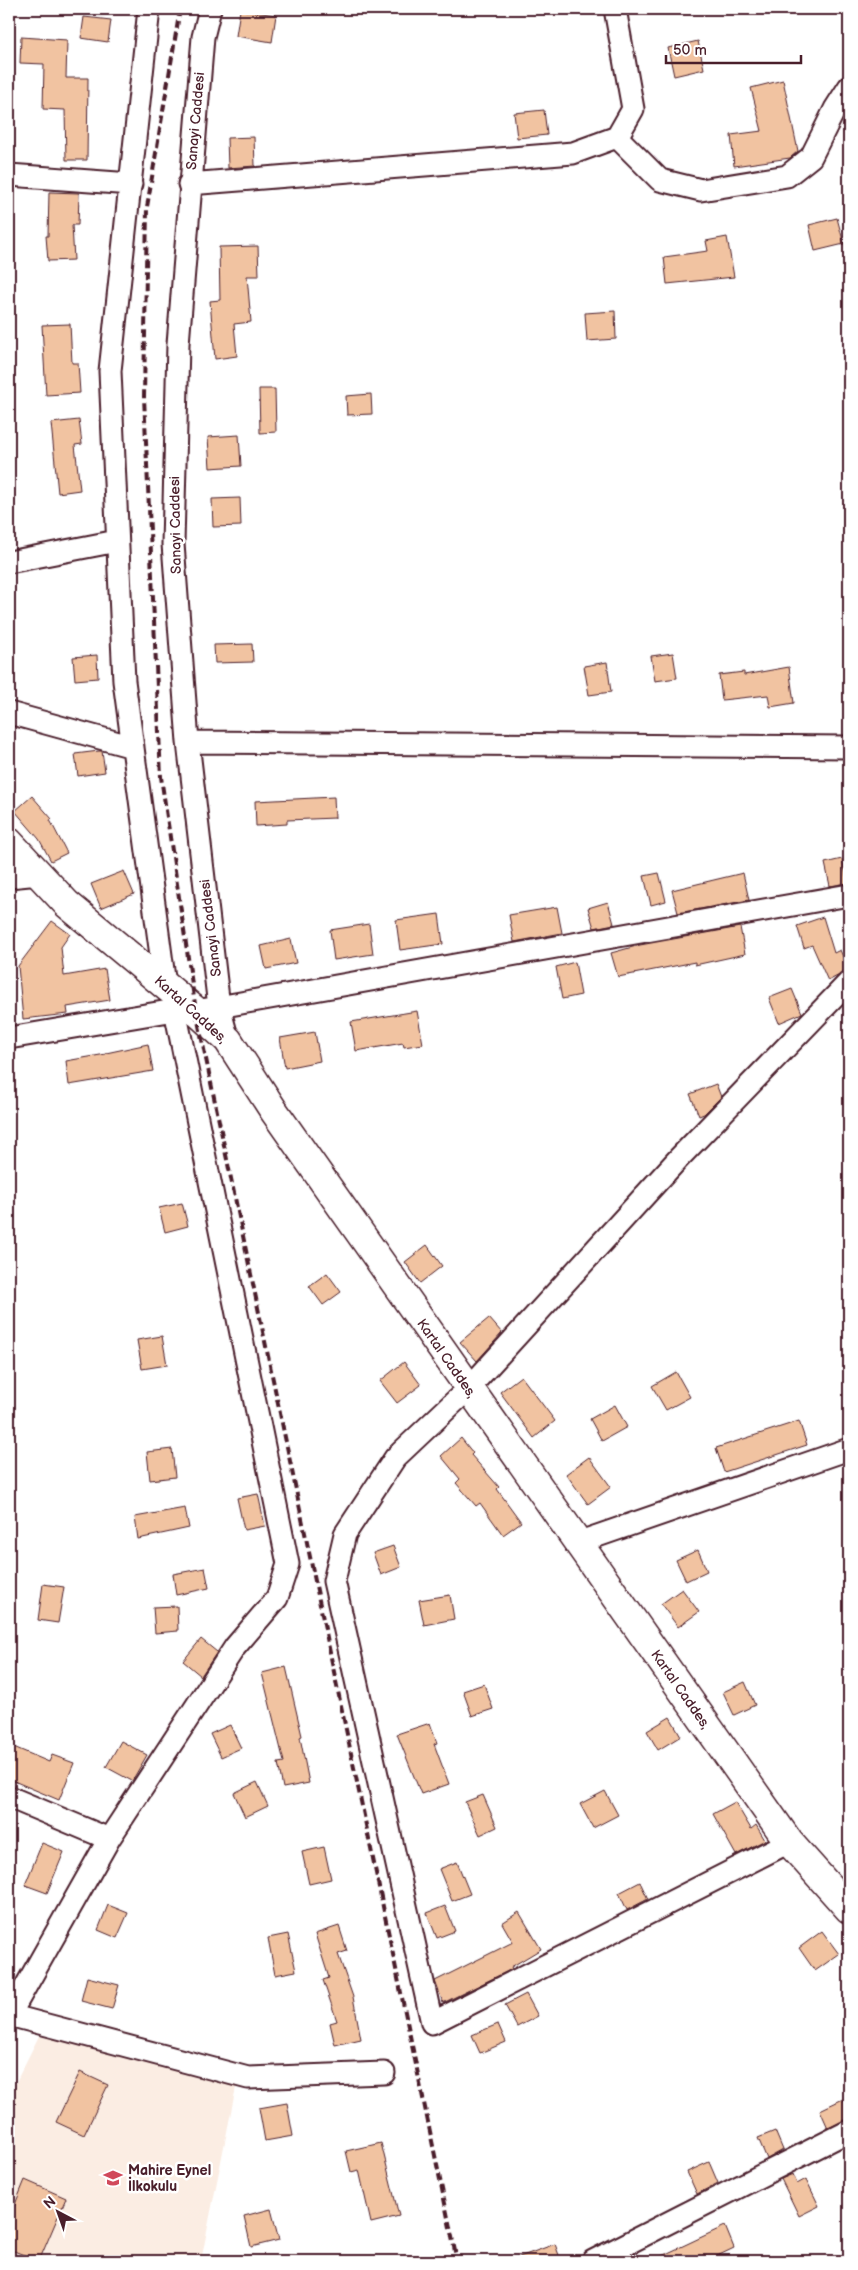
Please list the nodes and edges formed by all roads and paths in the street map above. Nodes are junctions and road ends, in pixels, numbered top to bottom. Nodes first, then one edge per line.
1 (149, 9) edge
2 (210, 9) edge
3 (615, 9) edge
4 (849, 87) edge
5 (617, 137) junction
6 (9, 175) edge
7 (131, 184) junction
8 (190, 184) junction
9 (117, 541) junction
10 (9, 562) edge
11 (9, 713) edge
12 (188, 742) junction
13 (133, 747) junction
14 (849, 747) edge
15 (9, 842) edge
16 (39, 874) junction
17 (9, 877) edge
18 (849, 895) edge
19 (849, 982) edge
20 (165, 985) junction
21 (197, 1009) junction
22 (9, 1038) edge
23 (469, 1388) junction
24 (849, 1449) edge
25 (577, 1543) junction
26 (9, 1797) edge
27 (109, 1839) junction
28 (788, 1842) junction
29 (849, 1908) edge
30 (9, 2015) edge
31 (384, 2073) dead end
32 (849, 2131) edge
33 (593, 2261) edge

1 - 7 street
2 - 8 street, Sanayi Caddesi
3 - 5 street
4 - 5 street
5 - 8 street
6 - 7 street
7 - 9 street
8 - 12 street, Sanayi Caddesi
9 - 10 street
9 - 13 street
11 - 13 street
12 - 14 street
12 - 21 street, Sanayi Caddesi
13 - 20 street
15 - 16 main road, Kartal Caddes,
16 - 17 street
16 - 20 main road, Kartal Caddes,
18 - 21 street
19 - 23 street
20 - 21 main road, Kartal Caddes,
21 - 22 street
21 - 23 main road, Kartal Caddes,
21 - 27 street, Sanayi Caddesi
23 - 25 main road, Kartal Caddes,
23 - 28 street
24 - 25 street
25 - 28 main road, Kartal Caddes,
26 - 27 street
27 - 30 street, Sanayi Caddesi
28 - 29 main road, Kartal Caddes,
30 - 31 street
32 - 33 street

